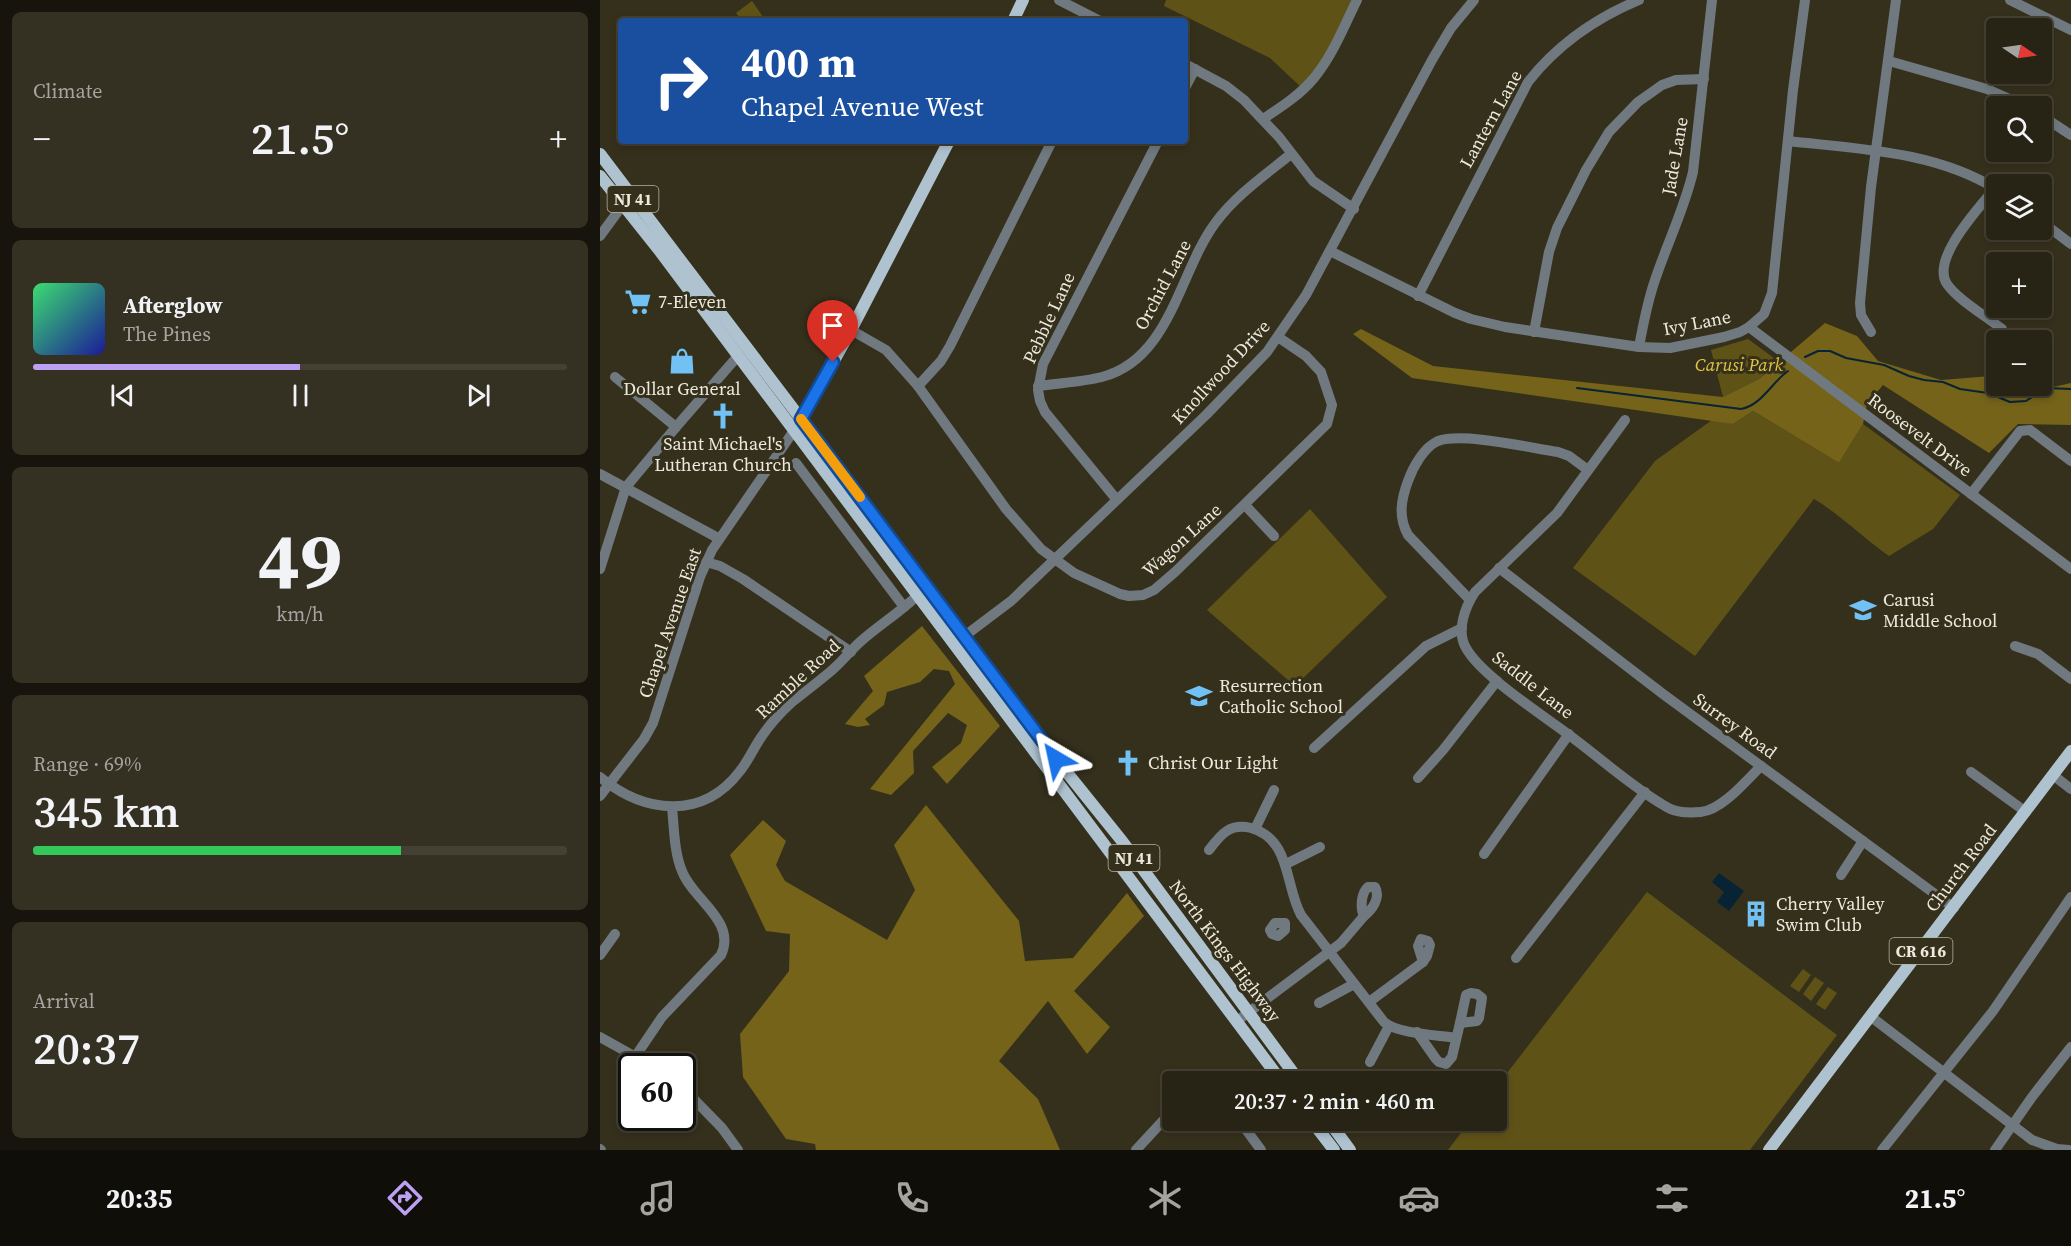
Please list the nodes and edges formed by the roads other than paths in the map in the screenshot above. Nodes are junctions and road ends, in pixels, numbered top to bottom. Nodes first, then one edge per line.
1 (1023, 0) edge
2 (1059, 0) edge
3 (1357, 0) edge
4 (1474, 0) edge
5 (1639, 0) edge
6 (1712, 0) edge
7 (1805, 0) edge
8 (1896, 0) edge
9 (2010, 0) edge
10 (1014, 18) edge
11 (1094, 18) edge
12 (2071, 30) edge
13 (1889, 62) junction
14 (1190, 66) edge
15 (1704, 79) junction
16 (2003, 96) edge
17 (1263, 119) junction
18 (2052, 123) edge
19 (2071, 135) edge
20 (1788, 141) junction
21 (947, 144) edge
22 (1051, 144) edge
23 (1156, 144) edge
24 (1876, 151) junction
25 (600, 154) edge
26 (1291, 154) junction
27 (600, 176) edge
28 (1986, 183) edge
29 (627, 200) junction
30 (1986, 201) edge
31 (1354, 209) junction
32 (2052, 230) edge
33 (600, 236) edge
34 (2071, 244) edge
35 (1330, 251) junction
36 (1418, 296) junction
37 (1749, 327) junction
38 (2001, 328) dead end
39 (851, 330) junction
40 (1534, 332) junction
41 (1870, 332) dead end
42 (1278, 338) junction
43 (1639, 347) junction
44 (737, 357) junction
45 (615, 377) dead end
46 (918, 386) junction
47 (1038, 386) junction
48 (801, 419) junction
49 (1625, 420) dead end
50 (676, 427) junction
51 (793, 432) junction
52 (805, 447) junction
53 (2071, 461) edge
54 (796, 463) dead end
55 (1588, 470) junction
56 (600, 474) edge
57 (804, 474) junction
58 (626, 487) junction
59 (1971, 495) junction
60 (1117, 500) junction
61 (1245, 505) junction
62 (1274, 536) dead end
63 (718, 538) junction
64 (1056, 559) junction
65 (706, 562) junction
66 (1499, 568) junction
67 (600, 569) edge
68 (2071, 569) edge
69 (928, 586) junction
70 (918, 596) junction
71 (1470, 600) junction
72 (904, 607) junction
73 (1462, 628) junction
74 (965, 636) junction
75 (954, 644) junction
76 (2015, 646) dead end
77 (851, 652) junction
78 (2071, 679) edge
79 (1497, 681) junction
80 (1569, 734) junction
81 (1314, 748) dead end
82 (2071, 751) edge
83 (1761, 766) junction
84 (1971, 772) dead end
85 (2052, 775) junction
86 (1418, 778) dead end
87 (604, 781) edge
88 (2071, 789) edge
89 (1274, 790) dead end
90 (1645, 792) junction
91 (600, 795) edge
92 (672, 807) junction
93 (2026, 812) junction
94 (1255, 829) junction
95 (1863, 841) junction
96 (1320, 847) dead end
97 (1209, 850) dead end
98 (1484, 854) dead end
99 (1286, 864) junction
100 (1841, 875) dead end
101 (2071, 897) edge
102 (1954, 909) junction
103 (1364, 916) dead end
104 (615, 934) dead end
105 (1330, 953) junction
106 (600, 955) edge
107 (1516, 958) dead end
108 (1423, 962) dead end
109 (1354, 984) junction
110 (1369, 1002) junction
111 (1319, 1003) dead end
112 (1249, 1013) junction
113 (1870, 1016) junction
114 (1237, 1021) junction
115 (1460, 1023) dead end
116 (1389, 1026) junction
117 (1417, 1032) junction
118 (600, 1037) edge
119 (1456, 1038) junction
120 (2071, 1047) edge
121 (628, 1053) edge
122 (638, 1053) edge
123 (1370, 1062) dead end
124 (1274, 1071) edge
125 (1292, 1071) edge
126 (1942, 1072) junction
127 (696, 1101) edge
128 (1162, 1122) edge
129 (2012, 1125) junction
130 (1247, 1131) edge
131 (1319, 1131) edge
132 (1336, 1131) edge
133 (738, 1150) edge
134 (1136, 1150) edge
135 (1261, 1150) edge
136 (1334, 1150) edge
137 (1350, 1150) edge
138 (1770, 1150) edge
139 (1882, 1150) edge
140 (1995, 1150) edge
141 (2069, 1150) edge

1 - 10 main road
2 - 11 street
3 - 17 street
4 - 31 street, Knollwood Drive
5 - 36 street, Lantern Lane
6 - 15 street, Jade Lane
7 - 20 street, Ivy Lane
8 - 13 street
9 - 12 street
13 - 16 street
13 - 24 street
14 - 17 street
15 - 40 street
15 - 43 street, Jade Lane
17 - 26 street
18 - 19 street
20 - 24 street
20 - 37 street, Ivy Lane
21 - 39 main road
22 - 46 street
23 - 47 street, Pebble Lane
24 - 28 street
24 - 41 street
25 - 29 main road, North Kings Highway / NJ 41
26 - 31 street
26 - 47 street, Orchid Lane
27 - 29 main road, North Kings Highway / NJ 41
29 - 33 street
29 - 44 main road, North Kings Highway / NJ 41
29 - 48 main road, North Kings Highway / NJ 41
30 - 38 street
31 - 35 street, Knollwood Drive
32 - 34 street
35 - 36 street, Ivy Lane
35 - 42 street, Knollwood Drive
36 - 40 street, Ivy Lane
37 - 43 street, Ivy Lane
37 - 59 street, Roosevelt Drive
39 - 46 street, Wagon Lane
39 - 48 main road
40 - 43 street, Ivy Lane
42 - 60 street, Knollwood Drive
42 - 61 street, Wagon Lane
44 - 50 street
44 - 51 main road, North Kings Highway / NJ 41
45 - 50 street
46 - 64 street, Wagon Lane
47 - 60 street, Pebble Lane
48 - 51 main road
48 - 69 main road, North Kings Highway / NJ 41
49 - 55 street
50 - 58 street
51 - 52 main road, North Kings Highway / NJ 41
51 - 63 street, Chapel Avenue East
52 - 57 street
52 - 70 main road, North Kings Highway / NJ 41
53 - 59 street
54 - 57 street
55 - 66 street
55 - 71 street
56 - 58 street
57 - 72 street
58 - 63 street
58 - 67 street
59 - 68 street, Roosevelt Drive
60 - 64 street, Knollwood Drive
61 - 62 street
61 - 64 street, Wagon Lane
63 - 65 street, Chapel Avenue East
64 - 74 street, Knollwood Drive
65 - 77 street
65 - 87 street, Chapel Avenue East
66 - 71 street
66 - 83 street, Surrey Road
69 - 70 street, Ramble Road
69 - 74 main road, North Kings Highway / NJ 41
70 - 72 street, Ramble Road
70 - 75 main road, North Kings Highway / NJ 41
71 - 73 street
72 - 77 street, Ramble Road
73 - 79 street, Saddle Lane
73 - 81 street
74 - 75 street, Knollwood Drive
74 - 112 main road, North Kings Highway / NJ 41
75 - 114 main road, North Kings Highway / NJ 41
76 - 78 street
77 - 92 street, Ramble Road
79 - 80 street, Saddle Lane
79 - 86 street
80 - 90 street, Saddle Lane
80 - 98 street
82 - 85 main road, Church Road / CR 616
83 - 90 street, Saddle Lane
83 - 95 street, Surrey Road
84 - 93 street
85 - 88 street
85 - 93 main road, Church Road / CR 616
87 - 91 street, Chapel Avenue East
87 - 92 street, Ramble Road
89 - 94 street
90 - 107 street
92 - 122 street
93 - 102 main road, Church Road / CR 616
94 - 97 street
94 - 99 street
95 - 100 street
95 - 102 street, Surrey Road
96 - 99 street
99 - 105 street
101 - 126 street
102 - 113 main road, Church Road / CR 616
103 - 105 street
104 - 106 street
105 - 109 street
105 - 112 street
108 - 110 street
109 - 110 street
109 - 111 street
110 - 116 street
112 - 114 street
112 - 125 main road, North Kings Highway / NJ 41
113 - 126 street
113 - 138 main road, Church Road / CR 616
114 - 124 main road, North Kings Highway / NJ 41
115 - 119 street
116 - 117 street
116 - 123 street
117 - 119 street
117 - 119 street
118 - 121 street
120 - 129 street
126 - 129 street
126 - 139 street
127 - 133 street
128 - 134 street
129 - 140 street
129 - 141 street
130 - 135 street
131 - 136 main road
132 - 137 main road

